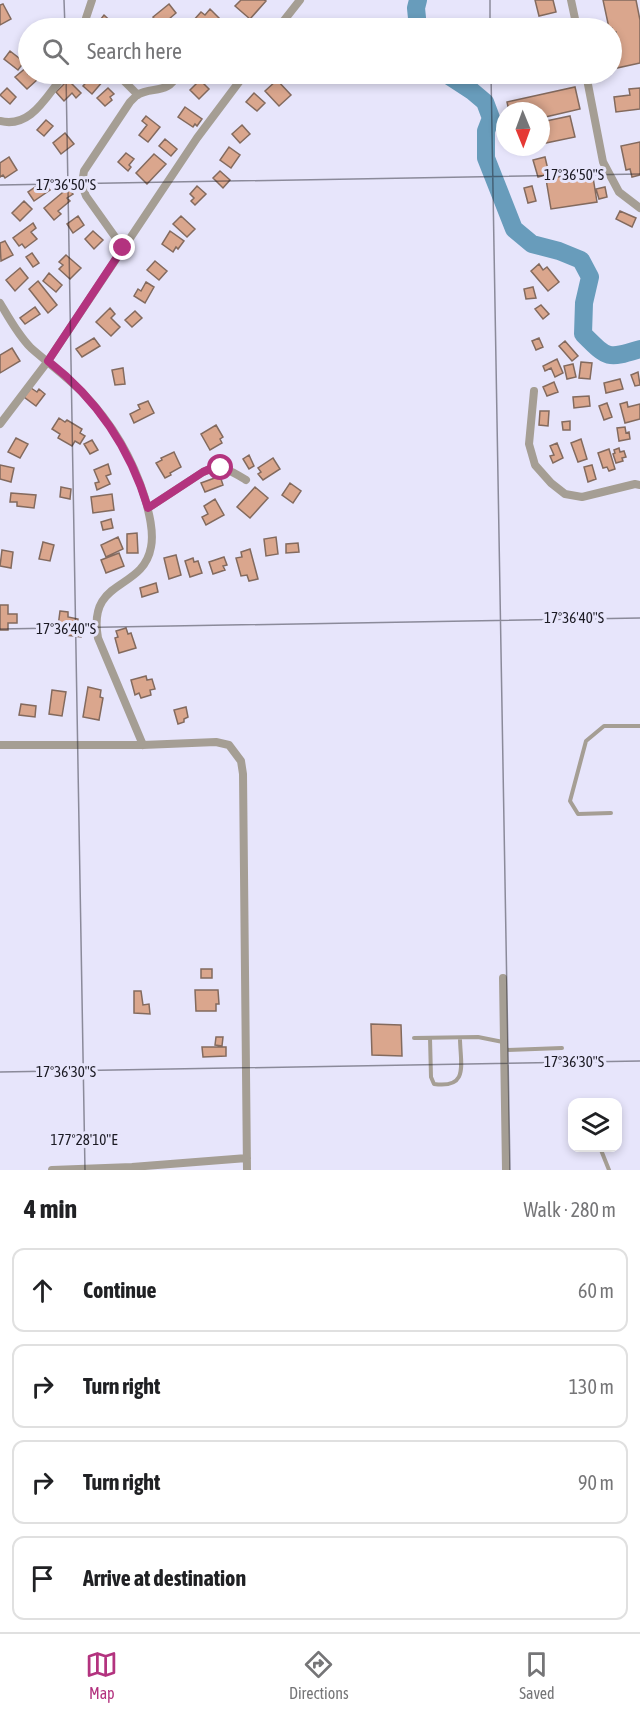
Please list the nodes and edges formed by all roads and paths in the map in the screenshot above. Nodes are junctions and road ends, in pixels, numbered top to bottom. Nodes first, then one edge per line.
1 (92, 0) edge
2 (300, 0) edge
3 (571, 0) edge
4 (86, 18) edge
5 (286, 18) edge
6 (575, 18) edge
7 (57, 84) edge
8 (128, 84) edge
9 (170, 84) edge
10 (238, 84) edge
11 (587, 84) edge
12 (138, 94) junction
13 (0, 121) edge
14 (640, 208) edge
15 (123, 248) junction
16 (0, 303) edge
17 (48, 361) junction
18 (534, 392) dead end
19 (0, 424) edge
20 (246, 480) dead end
21 (640, 485) edge
22 (148, 508) junction
23 (640, 726) edge
24 (0, 745) edge
25 (142, 745) junction
26 (611, 813) dead end
27 (503, 978) dead end
28 (414, 1038) dead end
29 (430, 1038) junction
30 (460, 1038) junction
31 (504, 1046) junction
32 (562, 1048) dead end
33 (602, 1152) edge
34 (247, 1158) junction
35 (52, 1170) edge
36 (248, 1170) edge
37 (506, 1170) edge
38 (609, 1170) edge

1 - 4 street
2 - 5 street
3 - 6 street
7 - 13 street
8 - 12 street
9 - 12 street
10 - 15 street
11 - 14 street
12 - 15 street
15 - 17 street
16 - 17 street
17 - 19 street
17 - 22 street
18 - 21 street
20 - 22 street
22 - 25 street
23 - 26 lane
24 - 25 street
25 - 34 street
27 - 31 street
28 - 29 lane
29 - 30 lane
29 - 30 lane
30 - 31 lane
31 - 32 lane
31 - 37 street
33 - 38 lane
34 - 35 street
34 - 36 street

